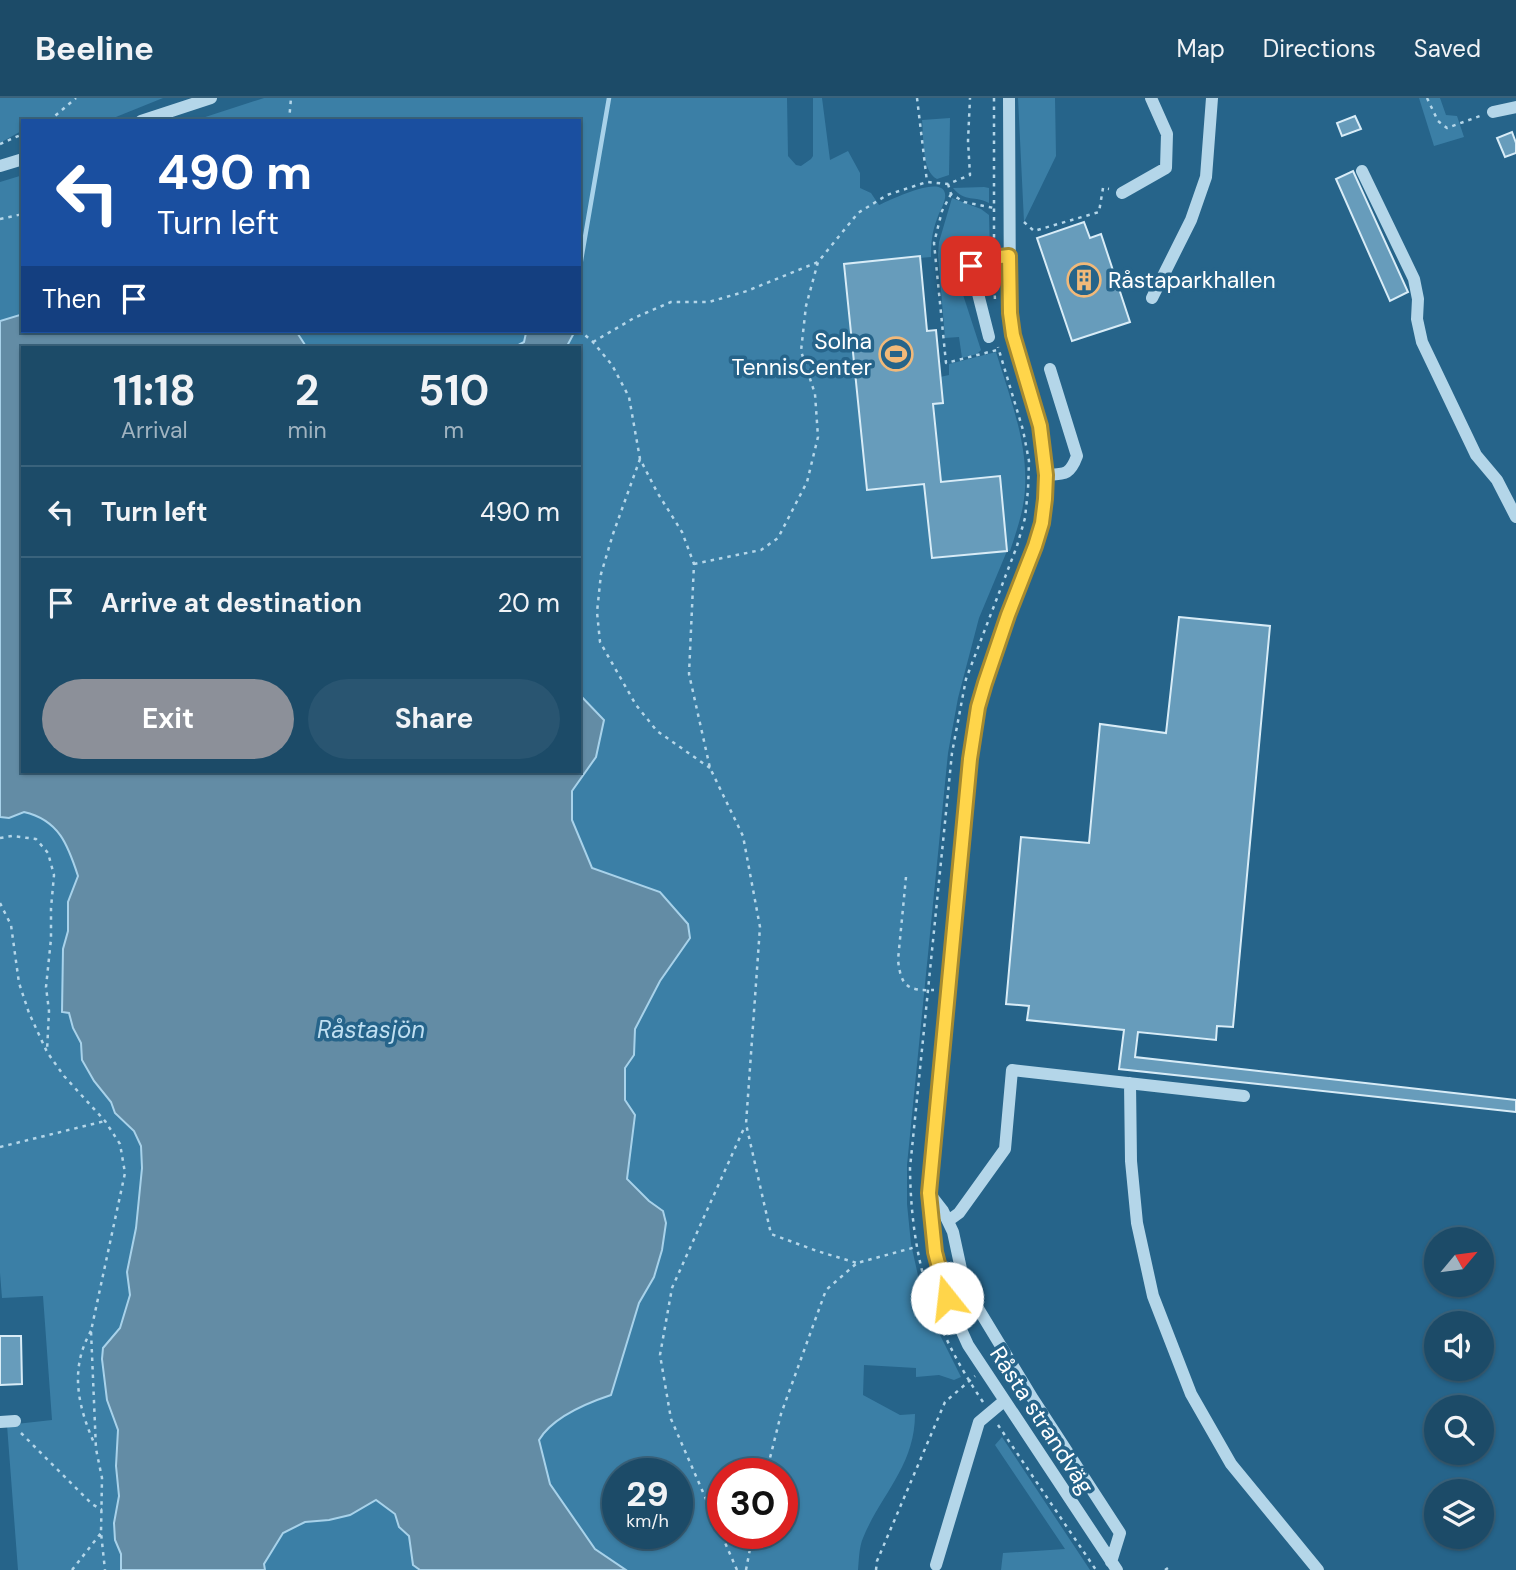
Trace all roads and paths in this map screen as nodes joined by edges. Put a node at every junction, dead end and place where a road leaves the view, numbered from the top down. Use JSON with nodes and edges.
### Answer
{"nodes":[{"id":1,"x":76,"y":98,"type":"edge"},
{"id":2,"x":211,"y":98,"type":"edge"},
{"id":3,"x":292,"y":98,"type":"edge"},
{"id":4,"x":917,"y":98,"type":"edge"},
{"id":5,"x":970,"y":98,"type":"edge"},
{"id":6,"x":994,"y":98,"type":"edge"},
{"id":7,"x":1009,"y":98,"type":"edge"},
{"id":8,"x":1151,"y":98,"type":"edge"},
{"id":9,"x":1212,"y":98,"type":"edge"},
{"id":10,"x":1427,"y":98,"type":"edge"},
{"id":11,"x":1516,"y":107,"type":"edge"},
{"id":12,"x":1493,"y":112,"type":"joint"},
{"id":13,"x":50,"y":119,"type":"edge"},
{"id":14,"x":147,"y":119,"type":"edge"},
{"id":15,"x":289,"y":119,"type":"edge"},
{"id":16,"x":21,"y":135,"type":"edge"},
{"id":17,"x":0,"y":144,"type":"edge"},
{"id":18,"x":21,"y":160,"type":"edge"},
{"id":19,"x":0,"y":166,"type":"edge"},
{"id":20,"x":1362,"y":172,"type":"dead end"},
{"id":21,"x":928,"y":182,"type":"junction"},
{"id":22,"x":948,"y":184,"type":"junction"},
{"id":23,"x":1103,"y":188,"type":"dead end"},
{"id":24,"x":1122,"y":193,"type":"dead end"},
{"id":25,"x":951,"y":194,"type":"junction"},
{"id":26,"x":994,"y":208,"type":"junction"},
{"id":27,"x":21,"y":214,"type":"edge"},
{"id":28,"x":0,"y":219,"type":"edge"},
{"id":29,"x":1021,"y":219,"type":"dead end"},
{"id":30,"x":1009,"y":256,"type":"junction"},
{"id":31,"x":994,"y":258,"type":"junction"},
{"id":32,"x":818,"y":262,"type":"junction"},
{"id":33,"x":1152,"y":298,"type":"dead end"},
{"id":34,"x":995,"y":303,"type":"dead end"},
{"id":35,"x":581,"y":332,"type":"edge"},
{"id":36,"x":993,"y":337,"type":"joint"},
{"id":37,"x":593,"y":342,"type":"junction"},
{"id":38,"x":998,"y":350,"type":"junction"},
{"id":39,"x":1050,"y":369,"type":"dead end"},
{"id":40,"x":640,"y":459,"type":"junction"},
{"id":41,"x":1046,"y":475,"type":"junction"},
{"id":42,"x":1516,"y":517,"type":"edge"},
{"id":43,"x":694,"y":564,"type":"junction"},
{"id":44,"x":710,"y":768,"type":"junction"},
{"id":45,"x":0,"y":838,"type":"edge"},
{"id":46,"x":906,"y":877,"type":"dead end"},
{"id":47,"x":0,"y":903,"type":"edge"},
{"id":48,"x":927,"y":990,"type":"junction"},
{"id":49,"x":947,"y":990,"type":"junction"},
{"id":50,"x":47,"y":1052,"type":"junction"},
{"id":51,"x":1130,"y":1083,"type":"junction"},
{"id":52,"x":1244,"y":1096,"type":"dead end"},
{"id":53,"x":106,"y":1121,"type":"junction"},
{"id":54,"x":746,"y":1124,"type":"junction"},
{"id":55,"x":0,"y":1147,"type":"edge"},
{"id":56,"x":929,"y":1193,"type":"junction"},
{"id":57,"x":948,"y":1221,"type":"junction"},
{"id":58,"x":916,"y":1247,"type":"junction"},
{"id":59,"x":857,"y":1262,"type":"junction"},
{"id":60,"x":91,"y":1331,"type":"junction"},
{"id":61,"x":983,"y":1369,"type":"junction"},
{"id":62,"x":969,"y":1381,"type":"junction"},
{"id":63,"x":1004,"y":1401,"type":"junction"},
{"id":64,"x":990,"y":1413,"type":"junction"},
{"id":65,"x":15,"y":1421,"type":"joint"},
{"id":66,"x":0,"y":1422,"type":"edge"},
{"id":67,"x":96,"y":1449,"type":"junction"},
{"id":68,"x":770,"y":1458,"type":"edge"},
{"id":69,"x":102,"y":1510,"type":"junction"},
{"id":70,"x":101,"y":1533,"type":"junction"},
{"id":71,"x":750,"y":1549,"type":"edge"},
{"id":72,"x":936,"y":1565,"type":"dead end"},
{"id":73,"x":1114,"y":1567,"type":"edge"},
{"id":74,"x":72,"y":1570,"type":"edge"},
{"id":75,"x":106,"y":1570,"type":"edge"},
{"id":76,"x":737,"y":1570,"type":"edge"},
{"id":77,"x":746,"y":1570,"type":"edge"},
{"id":78,"x":876,"y":1570,"type":"edge"},
{"id":79,"x":1096,"y":1570,"type":"edge"},
{"id":80,"x":1165,"y":1570,"type":"edge"},
{"id":81,"x":1170,"y":1570,"type":"edge"},
{"id":82,"x":1318,"y":1570,"type":"edge"}],
"edges":[{"from":1,"to":13,"type":"path"},
{"from":2,"to":14,"type":"street"},
{"from":3,"to":15,"type":"path"},
{"from":4,"to":21,"type":"path"},
{"from":5,"to":22,"type":"path"},
{"from":6,"to":26,"type":"path"},
{"from":7,"to":30,"type":"street","name":"Råsta strandväg"},
{"from":8,"to":24,"type":"street"},
{"from":9,"to":33,"type":"street"},
{"from":10,"to":12,"type":"path"},
{"from":11,"to":12,"type":"street"},
{"from":16,"to":17,"type":"path"},
{"from":18,"to":19,"type":"street"},
{"from":20,"to":42,"type":"street"},
{"from":21,"to":22,"type":"path"},
{"from":21,"to":32,"type":"path"},
{"from":22,"to":25,"type":"path"},
{"from":23,"to":29,"type":"path"},
{"from":25,"to":26,"type":"path"},
{"from":25,"to":38,"type":"path"},
{"from":26,"to":31,"type":"path"},
{"from":27,"to":28,"type":"path"},
{"from":30,"to":31,"type":"street"},
{"from":30,"to":41,"type":"street","name":"Råsta strandväg"},
{"from":31,"to":34,"type":"path"},
{"from":31,"to":36,"type":"street"},
{"from":32,"to":37,"type":"path"},
{"from":32,"to":43,"type":"path"},
{"from":35,"to":37,"type":"path"},
{"from":36,"to":38,"type":"path"},
{"from":37,"to":40,"type":"path"},
{"from":38,"to":48,"type":"path"},
{"from":39,"to":41,"type":"street"},
{"from":40,"to":43,"type":"path"},
{"from":40,"to":44,"type":"path"},
{"from":41,"to":49,"type":"street","name":"Råsta strandväg"},
{"from":43,"to":44,"type":"path"},
{"from":44,"to":54,"type":"path"},
{"from":45,"to":50,"type":"path"},
{"from":46,"to":48,"type":"path"},
{"from":47,"to":50,"type":"path"},
{"from":48,"to":49,"type":"path"},
{"from":48,"to":58,"type":"path"},
{"from":49,"to":56,"type":"street","name":"Råsta strandväg"},
{"from":50,"to":53,"type":"path"},
{"from":51,"to":52,"type":"street"},
{"from":51,"to":57,"type":"street"},
{"from":51,"to":82,"type":"street"},
{"from":53,"to":55,"type":"path"},
{"from":53,"to":60,"type":"path"},
{"from":54,"to":59,"type":"path"},
{"from":54,"to":76,"type":"path"},
{"from":56,"to":57,"type":"street"},
{"from":56,"to":61,"type":"street","name":"Råsta strandväg"},
{"from":57,"to":73,"type":"street"},
{"from":58,"to":59,"type":"path"},
{"from":58,"to":62,"type":"path"},
{"from":59,"to":68,"type":"path"},
{"from":60,"to":67,"type":"path"},
{"from":60,"to":67,"type":"path"},
{"from":61,"to":62,"type":"path"},
{"from":61,"to":63,"type":"street","name":"Råsta strandväg"},
{"from":62,"to":64,"type":"path"},
{"from":62,"to":78,"type":"path"},
{"from":63,"to":64,"type":"street"},
{"from":63,"to":73,"type":"street","name":"Råsta strandväg"},
{"from":64,"to":72,"type":"street"},
{"from":64,"to":79,"type":"path"},
{"from":65,"to":66,"type":"street"},
{"from":65,"to":69,"type":"path"},
{"from":67,"to":69,"type":"path"},
{"from":69,"to":70,"type":"path"},
{"from":70,"to":74,"type":"path"},
{"from":70,"to":75,"type":"path"},
{"from":71,"to":77,"type":"path"},
{"from":80,"to":81,"type":"path"}]}
